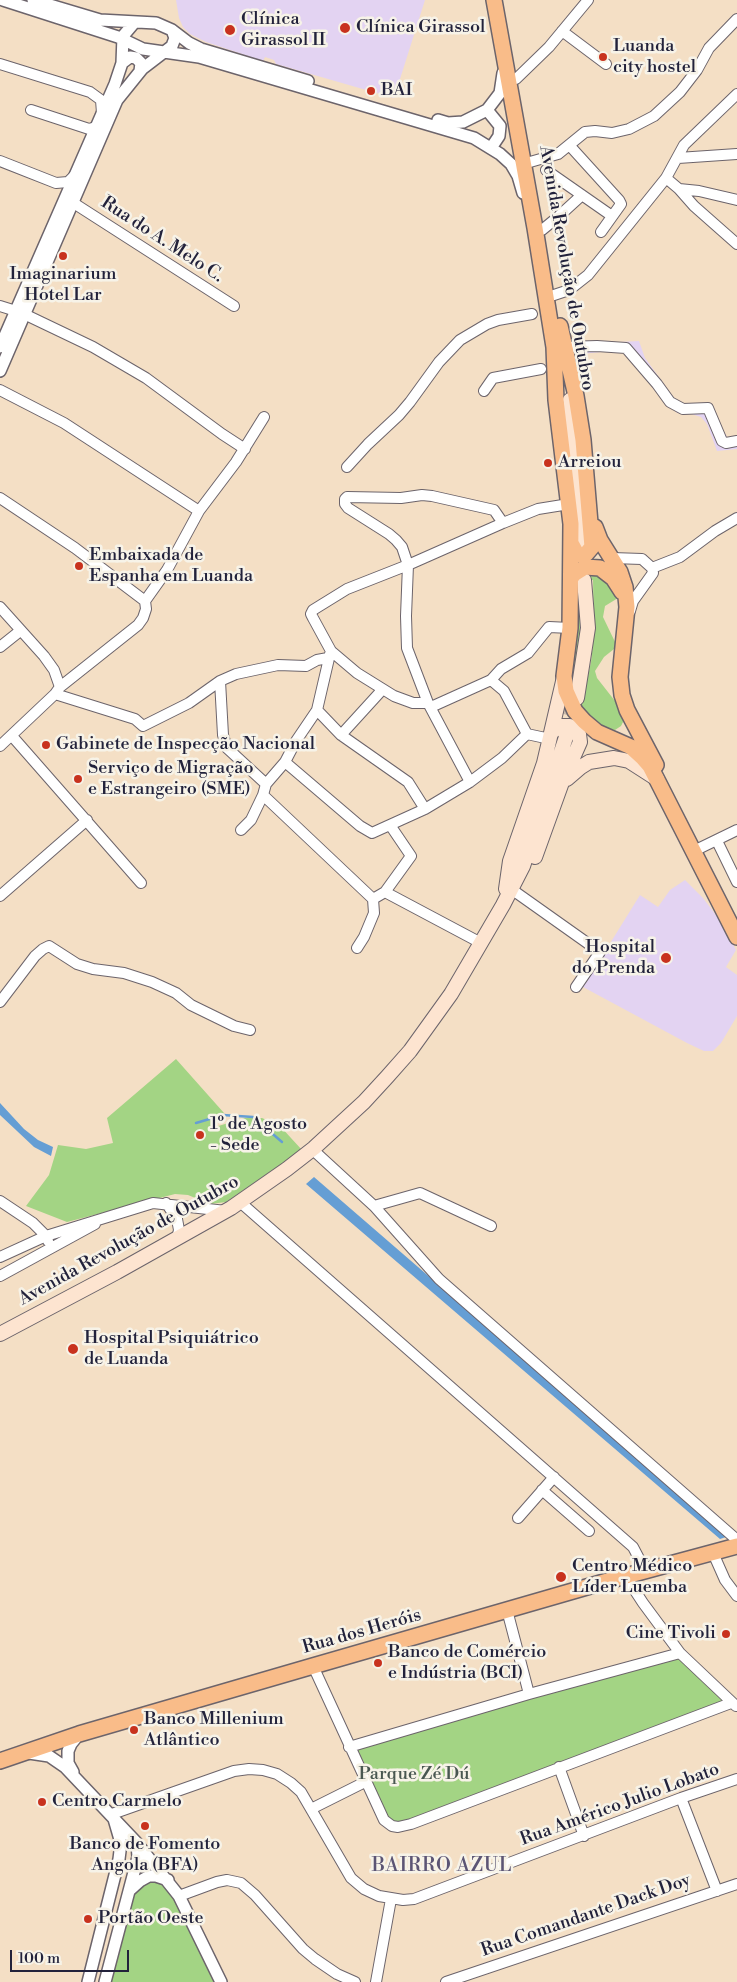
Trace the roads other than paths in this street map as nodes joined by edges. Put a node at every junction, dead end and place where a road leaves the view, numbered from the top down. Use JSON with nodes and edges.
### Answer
{"nodes":[{"id":1,"x":3,"y":0,"type":"edge"},
{"id":2,"x":32,"y":0,"type":"edge"},
{"id":3,"x":494,"y":0,"type":"edge"},
{"id":4,"x":501,"y":0,"type":"edge"},
{"id":5,"x":588,"y":0,"type":"edge"},
{"id":6,"x":737,"y":19,"type":"edge"},
{"id":7,"x":134,"y":23,"type":"junction"},
{"id":8,"x":172,"y":30,"type":"junction"},
{"id":9,"x":562,"y":31,"type":"junction"},
{"id":10,"x":123,"y":40,"type":"junction"},
{"id":11,"x":166,"y":52,"type":"junction"},
{"id":12,"x":502,"y":54,"type":"junction"},
{"id":13,"x":122,"y":63,"type":"junction"},
{"id":14,"x":0,"y":64,"type":"edge"},
{"id":15,"x":606,"y":64,"type":"dead end"},
{"id":16,"x":140,"y":71,"type":"junction"},
{"id":17,"x":516,"y":79,"type":"junction"},
{"id":18,"x":115,"y":84,"type":"junction"},
{"id":19,"x":90,"y":92,"type":"junction"},
{"id":20,"x":737,"y":94,"type":"edge"},
{"id":21,"x":31,"y":110,"type":"dead end"},
{"id":22,"x":487,"y":110,"type":"junction"},
{"id":23,"x":102,"y":115,"type":"junction"},
{"id":24,"x":92,"y":131,"type":"junction"},
{"id":25,"x":570,"y":146,"type":"junction"},
{"id":26,"x":491,"y":148,"type":"junction"},
{"id":27,"x":737,"y":154,"type":"edge"},
{"id":28,"x":678,"y":158,"type":"junction"},
{"id":29,"x":0,"y":161,"type":"edge"},
{"id":30,"x":530,"y":162,"type":"junction"},
{"id":31,"x":546,"y":170,"type":"dead end"},
{"id":32,"x":75,"y":175,"type":"junction"},
{"id":33,"x":666,"y":178,"type":"junction"},
{"id":34,"x":51,"y":182,"type":"junction"},
{"id":35,"x":679,"y":189,"type":"junction"},
{"id":36,"x":582,"y":195,"type":"junction"},
{"id":37,"x":737,"y":200,"type":"edge"},
{"id":38,"x":67,"y":204,"type":"junction"},
{"id":39,"x":612,"y":216,"type":"junction"},
{"id":40,"x":539,"y":229,"type":"junction"},
{"id":41,"x":600,"y":232,"type":"dead end"},
{"id":42,"x":737,"y":244,"type":"edge"},
{"id":43,"x":554,"y":295,"type":"junction"},
{"id":44,"x":0,"y":306,"type":"edge"},
{"id":45,"x":234,"y":306,"type":"dead end"},
{"id":46,"x":20,"y":313,"type":"junction"},
{"id":47,"x":532,"y":314,"type":"dead end"},
{"id":48,"x":559,"y":347,"type":"junction"},
{"id":49,"x":0,"y":348,"type":"edge"},
{"id":50,"x":541,"y":369,"type":"dead end"},
{"id":51,"x":0,"y":371,"type":"edge"},
{"id":52,"x":0,"y":390,"type":"edge"},
{"id":53,"x":484,"y":392,"type":"dead end"},
{"id":54,"x":264,"y":417,"type":"dead end"},
{"id":55,"x":737,"y":441,"type":"edge"},
{"id":56,"x":245,"y":448,"type":"junction"},
{"id":57,"x":347,"y":467,"type":"dead end"},
{"id":58,"x":0,"y":498,"type":"edge"},
{"id":59,"x":569,"y":504,"type":"junction"},
{"id":60,"x":199,"y":511,"type":"junction"},
{"id":61,"x":589,"y":511,"type":"junction"},
{"id":62,"x":737,"y":518,"type":"edge"},
{"id":63,"x":503,"y":523,"type":"junction"},
{"id":64,"x":577,"y":543,"type":"junction"},
{"id":65,"x":612,"y":558,"type":"junction"},
{"id":66,"x":408,"y":565,"type":"junction"},
{"id":67,"x":652,"y":568,"type":"junction"},
{"id":68,"x":578,"y":580,"type":"junction"},
{"id":69,"x":145,"y":601,"type":"junction"},
{"id":70,"x":0,"y":607,"type":"edge"},
{"id":71,"x":627,"y":607,"type":"junction"},
{"id":72,"x":570,"y":628,"type":"junction"},
{"id":73,"x":20,"y":631,"type":"junction"},
{"id":74,"x":0,"y":647,"type":"edge"},
{"id":75,"x":330,"y":655,"type":"junction"},
{"id":76,"x":564,"y":676,"type":"junction"},
{"id":77,"x":491,"y":680,"type":"junction"},
{"id":78,"x":220,"y":681,"type":"junction"},
{"id":79,"x":58,"y":690,"type":"junction"},
{"id":80,"x":382,"y":690,"type":"junction"},
{"id":81,"x":575,"y":698,"type":"tunnel mouth"},
{"id":82,"x":430,"y":705,"type":"junction"},
{"id":83,"x":318,"y":710,"type":"junction"},
{"id":84,"x":635,"y":726,"type":"junction"},
{"id":85,"x":527,"y":734,"type":"junction"},
{"id":86,"x":341,"y":735,"type":"junction"},
{"id":87,"x":12,"y":736,"type":"junction"},
{"id":88,"x":557,"y":736,"type":"junction"},
{"id":89,"x":0,"y":746,"type":"edge"},
{"id":90,"x":285,"y":762,"type":"junction"},
{"id":91,"x":657,"y":779,"type":"junction"},
{"id":92,"x":470,"y":782,"type":"junction"},
{"id":93,"x":561,"y":785,"type":"junction"},
{"id":94,"x":264,"y":790,"type":"junction"},
{"id":95,"x":426,"y":809,"type":"junction"},
{"id":96,"x":87,"y":820,"type":"junction"},
{"id":97,"x":390,"y":825,"type":"junction"},
{"id":98,"x":240,"y":830,"type":"dead end"},
{"id":99,"x":737,"y":830,"type":"edge"},
{"id":100,"x":717,"y":841,"type":"junction"},
{"id":101,"x":700,"y":848,"type":"junction"},
{"id":102,"x":737,"y":882,"type":"edge"},
{"id":103,"x":141,"y":883,"type":"dead end"},
{"id":104,"x":514,"y":891,"type":"junction"},
{"id":105,"x":385,"y":892,"type":"junction"},
{"id":106,"x":0,"y":896,"type":"edge"},
{"id":107,"x":373,"y":900,"type":"junction"},
{"id":108,"x":503,"y":905,"type":"junction"},
{"id":109,"x":737,"y":920,"type":"edge"},
{"id":110,"x":737,"y":937,"type":"edge"},
{"id":111,"x":481,"y":943,"type":"junction"},
{"id":112,"x":357,"y":948,"type":"dead end"},
{"id":113,"x":576,"y":987,"type":"dead end"},
{"id":114,"x":0,"y":1002,"type":"edge"},
{"id":115,"x":250,"y":1030,"type":"dead end"},
{"id":116,"x":312,"y":1149,"type":"junction"},
{"id":117,"x":0,"y":1201,"type":"edge"},
{"id":118,"x":240,"y":1202,"type":"junction"},
{"id":119,"x":166,"y":1203,"type":"junction"},
{"id":120,"x":374,"y":1206,"type":"junction"},
{"id":121,"x":227,"y":1210,"type":"junction"},
{"id":122,"x":113,"y":1214,"type":"junction"},
{"id":123,"x":491,"y":1226,"type":"dead end"},
{"id":124,"x":46,"y":1236,"type":"junction"},
{"id":125,"x":177,"y":1238,"type":"junction"},
{"id":126,"x":51,"y":1249,"type":"junction"},
{"id":127,"x":0,"y":1257,"type":"edge"},
{"id":128,"x":0,"y":1276,"type":"edge"},
{"id":129,"x":0,"y":1334,"type":"edge"},
{"id":130,"x":554,"y":1477,"type":"junction"},
{"id":131,"x":542,"y":1490,"type":"junction"},
{"id":132,"x":518,"y":1518,"type":"dead end"},
{"id":133,"x":589,"y":1531,"type":"dead end"},
{"id":134,"x":737,"y":1540,"type":"edge"},
{"id":135,"x":737,"y":1546,"type":"edge"},
{"id":136,"x":713,"y":1553,"type":"junction"},
{"id":137,"x":643,"y":1566,"type":"junction"},
{"id":138,"x":626,"y":1577,"type":"junction"},
{"id":139,"x":737,"y":1596,"type":"edge"},
{"id":140,"x":507,"y":1610,"type":"junction"},
{"id":141,"x":680,"y":1652,"type":"junction"},
{"id":142,"x":312,"y":1666,"type":"junction"},
{"id":143,"x":529,"y":1694,"type":"junction"},
{"id":144,"x":734,"y":1705,"type":"edge"},
{"id":145,"x":79,"y":1734,"type":"junction"},
{"id":146,"x":349,"y":1747,"type":"junction"},
{"id":147,"x":0,"y":1750,"type":"edge"},
{"id":148,"x":17,"y":1754,"type":"junction"},
{"id":149,"x":0,"y":1761,"type":"edge"},
{"id":150,"x":559,"y":1767,"type":"junction"},
{"id":151,"x":75,"y":1776,"type":"junction"},
{"id":152,"x":737,"y":1779,"type":"edge"},
{"id":153,"x":365,"y":1782,"type":"junction"},
{"id":154,"x":681,"y":1798,"type":"junction"},
{"id":155,"x":311,"y":1809,"type":"junction"},
{"id":156,"x":112,"y":1814,"type":"junction"},
{"id":157,"x":584,"y":1836,"type":"junction"},
{"id":158,"x":136,"y":1842,"type":"junction"},
{"id":159,"x":116,"y":1874,"type":"junction"},
{"id":160,"x":132,"y":1878,"type":"junction"},
{"id":161,"x":168,"y":1880,"type":"junction"},
{"id":162,"x":737,"y":1884,"type":"edge"},
{"id":163,"x":128,"y":1891,"type":"junction"},
{"id":164,"x":717,"y":1891,"type":"junction"},
{"id":165,"x":179,"y":1896,"type":"junction"},
{"id":166,"x":391,"y":1899,"type":"junction"},
{"id":167,"x":88,"y":1982,"type":"edge"},
{"id":168,"x":105,"y":1982,"type":"edge"},
{"id":169,"x":221,"y":1982,"type":"edge"},
{"id":170,"x":355,"y":1982,"type":"edge"},
{"id":171,"x":376,"y":1982,"type":"edge"},
{"id":172,"x":446,"y":1982,"type":"edge"}],
"edges":[{"from":1,"to":10,"type":"street"},
{"from":2,"to":7,"type":"street"},
{"from":3,"to":12,"type":"main road","name":"Avenida Revolução de Outubro"},
{"from":4,"to":17,"type":"main road","name":"Avenida Revolução de Outubro"},
{"from":5,"to":9,"type":"street"},
{"from":6,"to":25,"type":"street"},
{"from":7,"to":8,"type":"street"},
{"from":7,"to":10,"type":"street"},
{"from":8,"to":11,"type":"street"},
{"from":8,"to":22,"type":"street"},
{"from":9,"to":15,"type":"street"},
{"from":9,"to":17,"type":"street"},
{"from":10,"to":11,"type":"street"},
{"from":10,"to":13,"type":"street"},
{"from":11,"to":16,"type":"street"},
{"from":11,"to":26,"type":"street"},
{"from":12,"to":22,"type":"street"},
{"from":12,"to":40,"type":"main road","name":"Avenida Revolução de Outubro"},
{"from":13,"to":16,"type":"street"},
{"from":13,"to":18,"type":"street"},
{"from":14,"to":19,"type":"street"},
{"from":16,"to":38,"type":"street"},
{"from":17,"to":30,"type":"main road","name":"Avenida Revolução de Outubro"},
{"from":18,"to":19,"type":"street"},
{"from":18,"to":23,"type":"street"},
{"from":19,"to":23,"type":"street"},
{"from":20,"to":28,"type":"street"},
{"from":21,"to":24,"type":"street"},
{"from":22,"to":26,"type":"street"},
{"from":23,"to":24,"type":"street"},
{"from":24,"to":32,"type":"street"},
{"from":25,"to":30,"type":"street"},
{"from":25,"to":39,"type":"street"},
{"from":26,"to":40,"type":"street"},
{"from":27,"to":28,"type":"street"},
{"from":28,"to":33,"type":"street"},
{"from":29,"to":34,"type":"street"},
{"from":30,"to":40,"type":"main road","name":"Avenida Revolução de Outubro"},
{"from":31,"to":36,"type":"street"},
{"from":32,"to":34,"type":"street"},
{"from":32,"to":38,"type":"street"},
{"from":33,"to":35,"type":"street"},
{"from":33,"to":43,"type":"street"},
{"from":34,"to":38,"type":"street"},
{"from":35,"to":37,"type":"street"},
{"from":35,"to":42,"type":"street"},
{"from":36,"to":39,"type":"street"},
{"from":36,"to":40,"type":"street"},
{"from":38,"to":45,"type":"street","name":"Rua do A. Melo C."},
{"from":38,"to":46,"type":"street"},
{"from":39,"to":41,"type":"street"},
{"from":40,"to":43,"type":"main road","name":"Avenida Revolução de Outubro"},
{"from":40,"to":48,"type":"main road","name":"Avenida Revolução de Outubro"},
{"from":43,"to":48,"type":"main road","name":"Avenida Revolução de Outubro"},
{"from":44,"to":46,"type":"street"},
{"from":46,"to":49,"type":"street"},
{"from":46,"to":51,"type":"street"},
{"from":46,"to":56,"type":"street"},
{"from":47,"to":57,"type":"street"},
{"from":48,"to":55,"type":"street"},
{"from":48,"to":59,"type":"main road","name":"Avenida Revolução de Outubro"},
{"from":48,"to":61,"type":"main road"},
{"from":48,"to":64,"type":"main road","name":"Avenida Revolução de Outubro"},
{"from":50,"to":53,"type":"street"},
{"from":52,"to":60,"type":"street"},
{"from":54,"to":56,"type":"street"},
{"from":56,"to":60,"type":"street"},
{"from":58,"to":69,"type":"street"},
{"from":59,"to":63,"type":"street"},
{"from":59,"to":64,"type":"main road","name":"Avenida Revolução de Outubro"},
{"from":60,"to":69,"type":"street"},
{"from":61,"to":64,"type":"main road"},
{"from":61,"to":65,"type":"main road"},
{"from":62,"to":67,"type":"street"},
{"from":63,"to":66,"type":"street"},
{"from":63,"to":66,"type":"street"},
{"from":64,"to":68,"type":"main road","name":"Avenida Revolução de Outubro"},
{"from":65,"to":67,"type":"street"},
{"from":65,"to":71,"type":"main road"},
{"from":66,"to":75,"type":"street"},
{"from":66,"to":82,"type":"street"},
{"from":67,"to":84,"type":"street"},
{"from":68,"to":71,"type":"main road"},
{"from":68,"to":72,"type":"main road","name":"Avenida Revolução de Outubro"},
{"from":68,"to":81,"type":"main road","name":"Avenida Revolução de Outubro"},
{"from":69,"to":79,"type":"street"},
{"from":70,"to":73,"type":"street"},
{"from":71,"to":84,"type":"main road"},
{"from":72,"to":76,"type":"main road","name":"Avenida Revolução de Outubro"},
{"from":72,"to":77,"type":"street"},
{"from":73,"to":74,"type":"street"},
{"from":73,"to":79,"type":"street"},
{"from":75,"to":78,"type":"street"},
{"from":75,"to":80,"type":"street"},
{"from":75,"to":83,"type":"street"},
{"from":76,"to":88,"type":"main road","name":"Avenida Revolução de Outubro"},
{"from":76,"to":91,"type":"main road"},
{"from":77,"to":82,"type":"street"},
{"from":77,"to":85,"type":"street"},
{"from":78,"to":79,"type":"street"},
{"from":78,"to":94,"type":"street"},
{"from":79,"to":87,"type":"street"},
{"from":80,"to":82,"type":"street"},
{"from":80,"to":86,"type":"street"},
{"from":82,"to":92,"type":"street"},
{"from":83,"to":86,"type":"street"},
{"from":83,"to":90,"type":"street"},
{"from":84,"to":101,"type":"main road"},
{"from":85,"to":88,"type":"street"},
{"from":85,"to":92,"type":"street"},
{"from":86,"to":95,"type":"street"},
{"from":87,"to":89,"type":"street"},
{"from":87,"to":96,"type":"street"},
{"from":88,"to":93,"type":"main road","name":"Avenida Revolução de Outubro"},
{"from":88,"to":108,"type":"main road","name":"Avenida Revolução de Outubro"},
{"from":90,"to":94,"type":"street"},
{"from":90,"to":97,"type":"street"},
{"from":91,"to":93,"type":"main road"},
{"from":91,"to":110,"type":"main road"},
{"from":92,"to":95,"type":"street"},
{"from":93,"to":104,"type":"main road","name":"Avenida Revolução de Outubro"},
{"from":94,"to":98,"type":"street"},
{"from":94,"to":107,"type":"street"},
{"from":95,"to":97,"type":"street"},
{"from":96,"to":103,"type":"street"},
{"from":96,"to":106,"type":"street"},
{"from":97,"to":105,"type":"street"},
{"from":99,"to":100,"type":"street"},
{"from":100,"to":101,"type":"street"},
{"from":100,"to":102,"type":"street"},
{"from":101,"to":109,"type":"main road"},
{"from":104,"to":108,"type":"main road","name":"Avenida Revolução de Outubro"},
{"from":104,"to":113,"type":"street"},
{"from":105,"to":107,"type":"street"},
{"from":105,"to":111,"type":"street"},
{"from":107,"to":112,"type":"street"},
{"from":108,"to":111,"type":"main road","name":"Avenida Revolução de Outubro"},
{"from":111,"to":116,"type":"main road","name":"Avenida Revolução de Outubro"},
{"from":114,"to":115,"type":"street"},
{"from":116,"to":118,"type":"main road","name":"Avenida Revolução de Outubro"},
{"from":116,"to":120,"type":"street"},
{"from":117,"to":124,"type":"street"},
{"from":118,"to":121,"type":"main road","name":"Avenida Revolução de Outubro"},
{"from":118,"to":130,"type":"street"},
{"from":119,"to":121,"type":"street"},
{"from":119,"to":122,"type":"street"},
{"from":119,"to":125,"type":"street"},
{"from":120,"to":123,"type":"street"},
{"from":120,"to":134,"type":"street"},
{"from":121,"to":125,"type":"main road","name":"Avenida Revolução de Outubro"},
{"from":122,"to":124,"type":"street"},
{"from":122,"to":126,"type":"street"},
{"from":124,"to":126,"type":"street"},
{"from":124,"to":127,"type":"street"},
{"from":125,"to":129,"type":"main road","name":"Avenida Revolução de Outubro"},
{"from":126,"to":128,"type":"street"},
{"from":130,"to":131,"type":"street"},
{"from":130,"to":137,"type":"street"},
{"from":131,"to":132,"type":"street"},
{"from":131,"to":133,"type":"street"},
{"from":134,"to":137,"type":"main road","name":"Rua dos Heróis"},
{"from":135,"to":136,"type":"main road","name":"Rua dos Heróis"},
{"from":136,"to":138,"type":"main road","name":"Rua dos Heróis"},
{"from":136,"to":139,"type":"street"},
{"from":137,"to":147,"type":"main road","name":"Rua dos Heróis"},
{"from":138,"to":140,"type":"main road","name":"Rua dos Heróis"},
{"from":138,"to":141,"type":"street"},
{"from":140,"to":142,"type":"main road","name":"Rua dos Heróis"},
{"from":140,"to":143,"type":"street"},
{"from":141,"to":143,"type":"street"},
{"from":141,"to":144,"type":"street"},
{"from":142,"to":145,"type":"main road","name":"Rua dos Heróis"},
{"from":142,"to":146,"type":"street"},
{"from":143,"to":146,"type":"street"},
{"from":144,"to":150,"type":"street"},
{"from":145,"to":148,"type":"main road","name":"Rua dos Heróis"},
{"from":145,"to":151,"type":"street"},
{"from":146,"to":153,"type":"street"},
{"from":148,"to":149,"type":"main road","name":"Rua dos Heróis"},
{"from":148,"to":151,"type":"street"},
{"from":150,"to":153,"type":"street"},
{"from":150,"to":157,"type":"street"},
{"from":151,"to":156,"type":"street"},
{"from":152,"to":154,"type":"street","name":"Rua Américo Julio Lobato"},
{"from":153,"to":155,"type":"street"},
{"from":154,"to":157,"type":"street","name":"Rua Américo Julio Lobato"},
{"from":154,"to":164,"type":"street"},
{"from":155,"to":156,"type":"street","name":"Rua Américo Julio Lobato"},
{"from":155,"to":166,"type":"street","name":"Rua Américo Julio Lobato"},
{"from":156,"to":158,"type":"street"},
{"from":156,"to":159,"type":"street"},
{"from":157,"to":166,"type":"street","name":"Rua Américo Julio Lobato"},
{"from":158,"to":160,"type":"street"},
{"from":158,"to":161,"type":"street"},
{"from":159,"to":160,"type":"street"},
{"from":159,"to":167,"type":"street"},
{"from":160,"to":163,"type":"street"},
{"from":161,"to":163,"type":"street"},
{"from":161,"to":165,"type":"street"},
{"from":162,"to":164,"type":"street","name":"Rua Comandante Dack Doy"},
{"from":163,"to":168,"type":"street"},
{"from":164,"to":172,"type":"street","name":"Rua Comandante Dack Doy"},
{"from":165,"to":169,"type":"street"},
{"from":165,"to":170,"type":"street"},
{"from":166,"to":171,"type":"street"}]}
